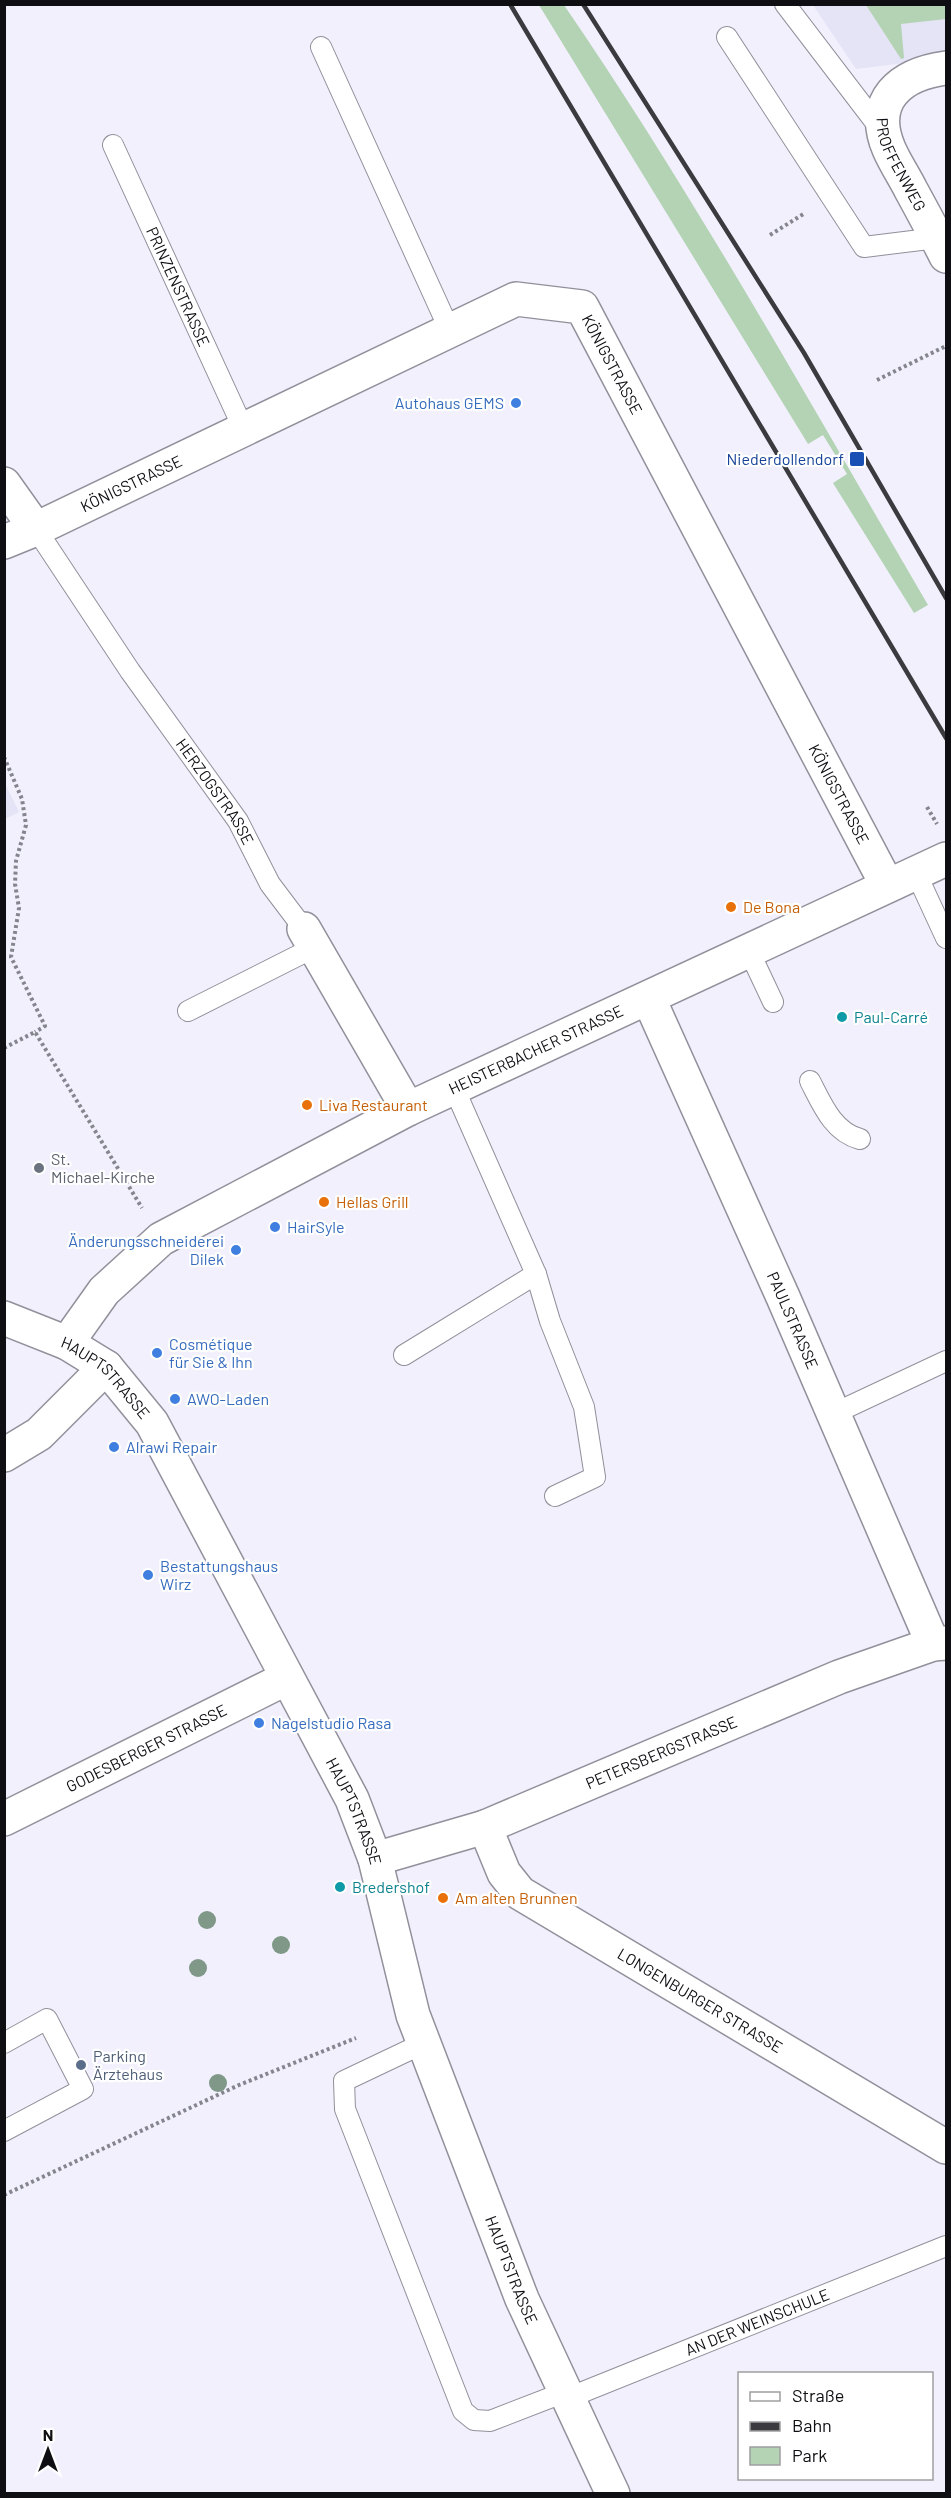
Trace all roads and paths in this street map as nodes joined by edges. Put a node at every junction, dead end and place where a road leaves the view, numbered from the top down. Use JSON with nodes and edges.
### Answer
{"nodes":[{"id":1,"x":785,"y":4,"type":"edge"},
{"id":2,"x":727,"y":37,"type":"dead end"},
{"id":3,"x":321,"y":47,"type":"dead end"},
{"id":4,"x":946,"y":68,"type":"edge"},
{"id":5,"x":884,"y":133,"type":"junction"},
{"id":6,"x":113,"y":145,"type":"dead end"},
{"id":7,"x":831,"y":196,"type":"junction"},
{"id":8,"x":770,"y":235,"type":"dead end"},
{"id":9,"x":942,"y":247,"type":"edge"},
{"id":10,"x":450,"y":331,"type":"junction"},
{"id":11,"x":946,"y":346,"type":"edge"},
{"id":12,"x":877,"y":380,"type":"dead end"},
{"id":13,"x":244,"y":430,"type":"junction"},
{"id":14,"x":4,"y":484,"type":"edge"},
{"id":15,"x":36,"y":529,"type":"junction"},
{"id":16,"x":4,"y":542,"type":"edge"},
{"id":17,"x":4,"y":757,"type":"edge"},
{"id":18,"x":946,"y":859,"type":"edge"},
{"id":19,"x":901,"y":879,"type":"junction"},
{"id":20,"x":309,"y":938,"type":"junction"},
{"id":21,"x":946,"y":938,"type":"edge"},
{"id":22,"x":749,"y":951,"type":"junction"},
{"id":23,"x":649,"y":999,"type":"junction"},
{"id":24,"x":773,"y":1002,"type":"dead end"},
{"id":25,"x":188,"y":1011,"type":"dead end"},
{"id":26,"x":35,"y":1032,"type":"junction"},
{"id":27,"x":4,"y":1048,"type":"edge"},
{"id":28,"x":810,"y":1081,"type":"dead end"},
{"id":29,"x":454,"y":1088,"type":"junction"},
{"id":30,"x":408,"y":1109,"type":"junction"},
{"id":31,"x":860,"y":1139,"type":"dead end"},
{"id":32,"x":161,"y":1239,"type":"junction"},
{"id":33,"x":536,"y":1274,"type":"junction"},
{"id":34,"x":4,"y":1318,"type":"edge"},
{"id":35,"x":67,"y":1343,"type":"junction"},
{"id":36,"x":404,"y":1355,"type":"dead end"},
{"id":37,"x":946,"y":1361,"type":"edge"},
{"id":38,"x":106,"y":1367,"type":"junction"},
{"id":39,"x":834,"y":1414,"type":"junction"},
{"id":40,"x":4,"y":1455,"type":"edge"},
{"id":41,"x":555,"y":1496,"type":"dead end"},
{"id":42,"x":940,"y":1644,"type":"edge"},
{"id":43,"x":287,"y":1678,"type":"junction"},
{"id":44,"x":4,"y":1819,"type":"edge"},
{"id":45,"x":484,"y":1827,"type":"junction"},
{"id":46,"x":375,"y":1859,"type":"junction"},
{"id":47,"x":358,"y":2037,"type":"dead end"},
{"id":48,"x":4,"y":2043,"type":"edge"},
{"id":49,"x":424,"y":2043,"type":"junction"},
{"id":50,"x":4,"y":2131,"type":"edge"},
{"id":51,"x":946,"y":2147,"type":"edge"},
{"id":52,"x":4,"y":2196,"type":"edge"},
{"id":53,"x":946,"y":2246,"type":"edge"},
{"id":54,"x":566,"y":2395,"type":"junction"},
{"id":55,"x":613,"y":2493,"type":"edge"}],
"edges":[{"from":1,"to":5,"type":"lane"},
{"from":2,"to":7,"type":"lane"},
{"from":3,"to":10,"type":"lane"},
{"from":4,"to":5,"type":"street","name":"PROFFENWEG"},
{"from":5,"to":9,"type":"street","name":"PROFFENWEG"},
{"from":6,"to":13,"type":"lane","name":"PRINZENSTRASSE"},
{"from":7,"to":8,"type":"path"},
{"from":7,"to":9,"type":"lane"},
{"from":10,"to":13,"type":"street","name":"KÖNIGSTRASSE"},
{"from":10,"to":19,"type":"street","name":"KÖNIGSTRASSE"},
{"from":11,"to":12,"type":"path"},
{"from":13,"to":15,"type":"street","name":"KÖNIGSTRASSE"},
{"from":14,"to":15,"type":"street","name":"HERZOGSTRASSE"},
{"from":15,"to":16,"type":"street","name":"KÖNIGSTRASSE"},
{"from":15,"to":20,"type":"lane","name":"HERZOGSTRASSE"},
{"from":17,"to":26,"type":"path"},
{"from":18,"to":19,"type":"street","name":"HEISTERBACHER STRASSE"},
{"from":19,"to":21,"type":"lane"},
{"from":19,"to":22,"type":"street","name":"HEISTERBACHER STRASSE"},
{"from":20,"to":25,"type":"lane"},
{"from":20,"to":30,"type":"street","name":"HERZOGSTRASSE"},
{"from":22,"to":23,"type":"street","name":"HEISTERBACHER STRASSE"},
{"from":22,"to":24,"type":"lane"},
{"from":23,"to":29,"type":"street","name":"HEISTERBACHER STRASSE"},
{"from":23,"to":39,"type":"street","name":"PAULSTRASSE"},
{"from":26,"to":27,"type":"path"},
{"from":26,"to":32,"type":"path"},
{"from":28,"to":31,"type":"lane"},
{"from":29,"to":30,"type":"street","name":"HEISTERBACHER STRASSE"},
{"from":29,"to":33,"type":"lane"},
{"from":30,"to":32,"type":"street","name":"HEISTERBACHER STRASSE"},
{"from":32,"to":35,"type":"street","name":"HEISTERBACHER STRASSE"},
{"from":33,"to":36,"type":"lane"},
{"from":33,"to":41,"type":"lane"},
{"from":34,"to":35,"type":"street","name":"HAUPTSTRASSE"},
{"from":35,"to":38,"type":"street","name":"HAUPTSTRASSE"},
{"from":37,"to":39,"type":"lane"},
{"from":38,"to":40,"type":"street"},
{"from":38,"to":43,"type":"street","name":"HAUPTSTRASSE"},
{"from":39,"to":42,"type":"street","name":"PAULSTRASSE"},
{"from":42,"to":45,"type":"street","name":"PETERSBERGSTRASSE"},
{"from":43,"to":44,"type":"street","name":"GODESBERGER STRASSE"},
{"from":43,"to":46,"type":"street","name":"HAUPTSTRASSE"},
{"from":45,"to":46,"type":"street","name":"PETERSBERGSTRASSE"},
{"from":45,"to":51,"type":"street","name":"LONGENBURGER STRASSE"},
{"from":46,"to":49,"type":"street","name":"HAUPTSTRASSE"},
{"from":47,"to":52,"type":"path"},
{"from":48,"to":50,"type":"lane"},
{"from":49,"to":54,"type":"street","name":"HAUPTSTRASSE"},
{"from":49,"to":54,"type":"lane","name":"AN DER WEINSCHULE"},
{"from":53,"to":54,"type":"lane","name":"AN DER WEINSCHULE"},
{"from":54,"to":55,"type":"street","name":"HAUPTSTRASSE"}]}
